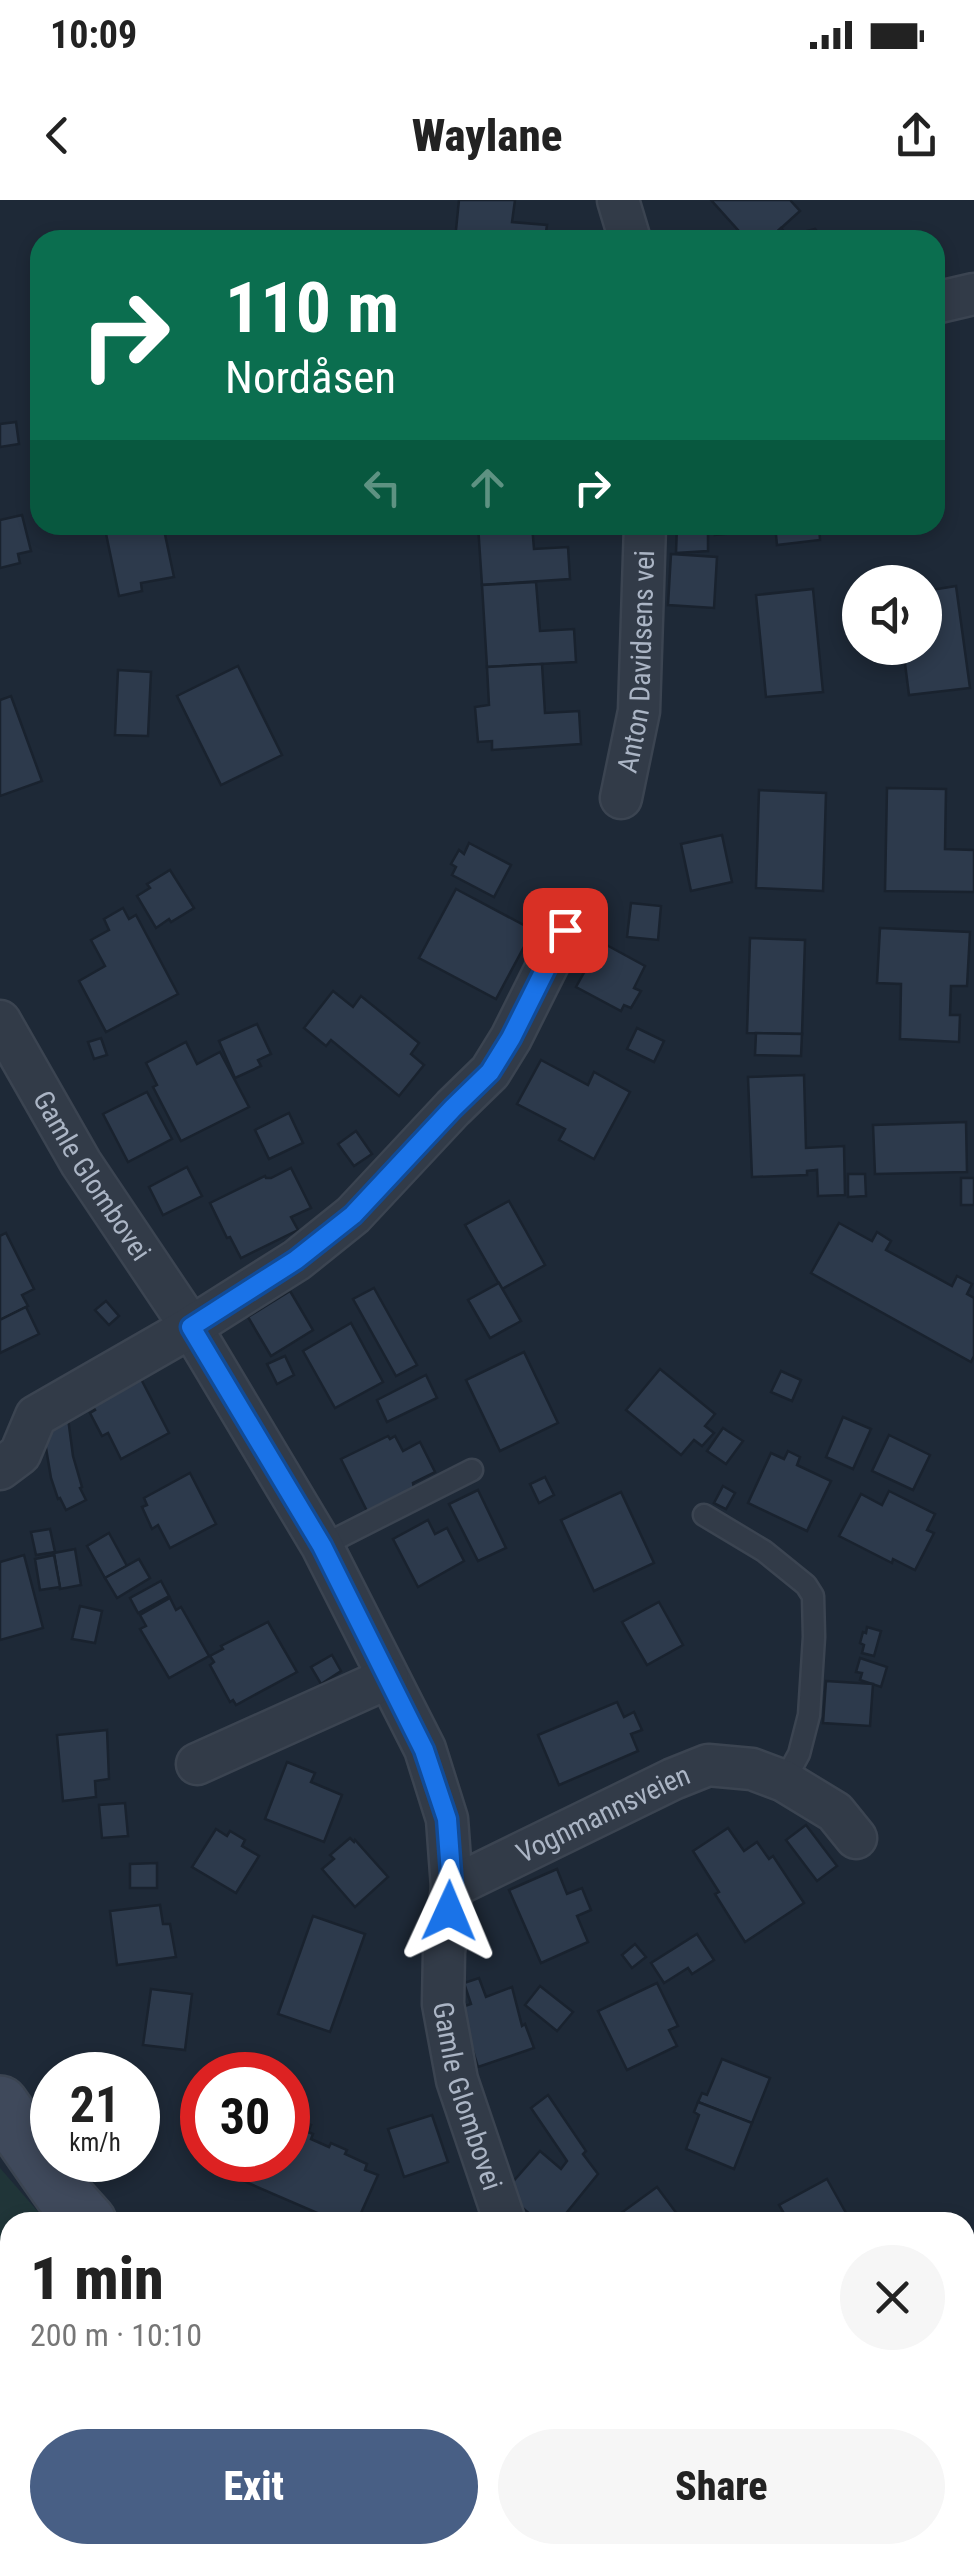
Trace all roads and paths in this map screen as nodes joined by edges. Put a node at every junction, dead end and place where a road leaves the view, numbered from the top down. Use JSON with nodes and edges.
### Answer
{"nodes":[{"id":1,"x":618,"y":200,"type":"edge"},
{"id":2,"x":627,"y":230,"type":"edge"},
{"id":3,"x":974,"y":294,"type":"edge"},
{"id":4,"x":945,"y":301,"type":"edge"},
{"id":5,"x":646,"y":535,"type":"edge"},
{"id":6,"x":621,"y":798,"type":"dead end"},
{"id":7,"x":565,"y":930,"type":"dead end"},
{"id":8,"x":0,"y":1021,"type":"edge"},
{"id":9,"x":191,"y":1327,"type":"junction"},
{"id":10,"x":0,"y":1470,"type":"edge"},
{"id":11,"x":472,"y":1470,"type":"dead end"},
{"id":12,"x":704,"y":1515,"type":"dead end"},
{"id":13,"x":322,"y":1546,"type":"junction"},
{"id":14,"x":388,"y":1678,"type":"junction"},
{"id":15,"x":196,"y":1764,"type":"dead end"},
{"id":16,"x":784,"y":1781,"type":"junction"},
{"id":17,"x":856,"y":1838,"type":"dead end"},
{"id":18,"x":452,"y":1887,"type":"junction"},
{"id":19,"x":0,"y":2104,"type":"edge"},
{"id":20,"x":79,"y":2212,"type":"edge"},
{"id":21,"x":502,"y":2212,"type":"edge"}],
"edges":[{"from":1,"to":2,"type":"street"},
{"from":3,"to":4,"type":"street"},
{"from":5,"to":6,"type":"street","name":"Anton Davidsens vei"},
{"from":7,"to":9,"type":"street"},
{"from":8,"to":9,"type":"street","name":"Gamle Glombovei"},
{"from":9,"to":10,"type":"street"},
{"from":9,"to":13,"type":"street","name":"Gamle Glombovei"},
{"from":11,"to":13,"type":"lane"},
{"from":12,"to":16,"type":"lane"},
{"from":13,"to":14,"type":"street","name":"Gamle Glombovei"},
{"from":14,"to":15,"type":"street"},
{"from":14,"to":18,"type":"street","name":"Gamle Glombovei"},
{"from":16,"to":17,"type":"street","name":"Vognmannsveien"},
{"from":16,"to":18,"type":"street","name":"Vognmannsveien"},
{"from":18,"to":21,"type":"street","name":"Gamle Glombovei"},
{"from":19,"to":20,"type":"street"}]}
